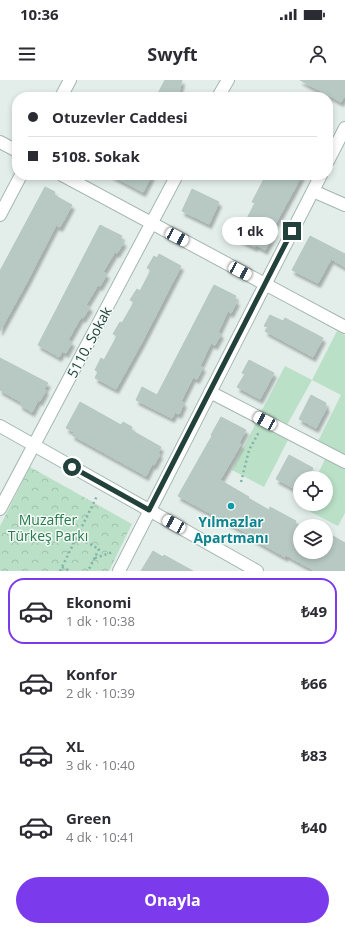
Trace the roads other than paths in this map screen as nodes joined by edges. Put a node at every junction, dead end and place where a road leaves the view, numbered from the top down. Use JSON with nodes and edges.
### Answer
{"nodes":[{"id":1,"x":70,"y":80,"type":"edge"},
{"id":2,"x":228,"y":80,"type":"edge"},
{"id":3,"x":64,"y":92,"type":"edge"},
{"id":4,"x":221,"y":92,"type":"edge"},
{"id":5,"x":345,"y":128,"type":"edge"},
{"id":6,"x":0,"y":142,"type":"edge"},
{"id":7,"x":12,"y":148,"type":"edge"},
{"id":8,"x":333,"y":151,"type":"edge"},
{"id":9,"x":18,"y":180,"type":"edge"},
{"id":10,"x":71,"y":180,"type":"edge"},
{"id":11,"x":174,"y":180,"type":"edge"},
{"id":12,"x":318,"y":180,"type":"edge"},
{"id":13,"x":313,"y":191,"type":"junction"},
{"id":14,"x":345,"y":205,"type":"edge"},
{"id":15,"x":0,"y":215,"type":"edge"},
{"id":16,"x":151,"y":223,"type":"junction"},
{"id":17,"x":265,"y":284,"type":"junction"},
{"id":18,"x":345,"y":327,"type":"edge"},
{"id":19,"x":210,"y":392,"type":"junction"},
{"id":20,"x":0,"y":426,"type":"edge"},
{"id":21,"x":33,"y":445,"type":"junction"},
{"id":22,"x":345,"y":462,"type":"edge"},
{"id":23,"x":0,"y":509,"type":"edge"},
{"id":24,"x":149,"y":510,"type":"junction"},
{"id":25,"x":119,"y":571,"type":"edge"},
{"id":26,"x":257,"y":571,"type":"edge"}],
"edges":[{"from":1,"to":3,"type":"street"},
{"from":2,"to":4,"type":"street"},
{"from":5,"to":8,"type":"street"},
{"from":6,"to":7,"type":"street"},
{"from":9,"to":15,"type":"street"},
{"from":10,"to":16,"type":"street"},
{"from":11,"to":16,"type":"street","name":"5110. Sokak"},
{"from":12,"to":13,"type":"street"},
{"from":13,"to":14,"type":"street"},
{"from":13,"to":17,"type":"street"},
{"from":16,"to":17,"type":"street"},
{"from":16,"to":21,"type":"street","name":"5110. Sokak"},
{"from":17,"to":18,"type":"street"},
{"from":17,"to":19,"type":"street"},
{"from":19,"to":22,"type":"street"},
{"from":19,"to":24,"type":"street"},
{"from":20,"to":21,"type":"street"},
{"from":21,"to":23,"type":"street","name":"5110. Sokak"},
{"from":21,"to":24,"type":"street"},
{"from":24,"to":25,"type":"street"},
{"from":24,"to":26,"type":"street"}]}
